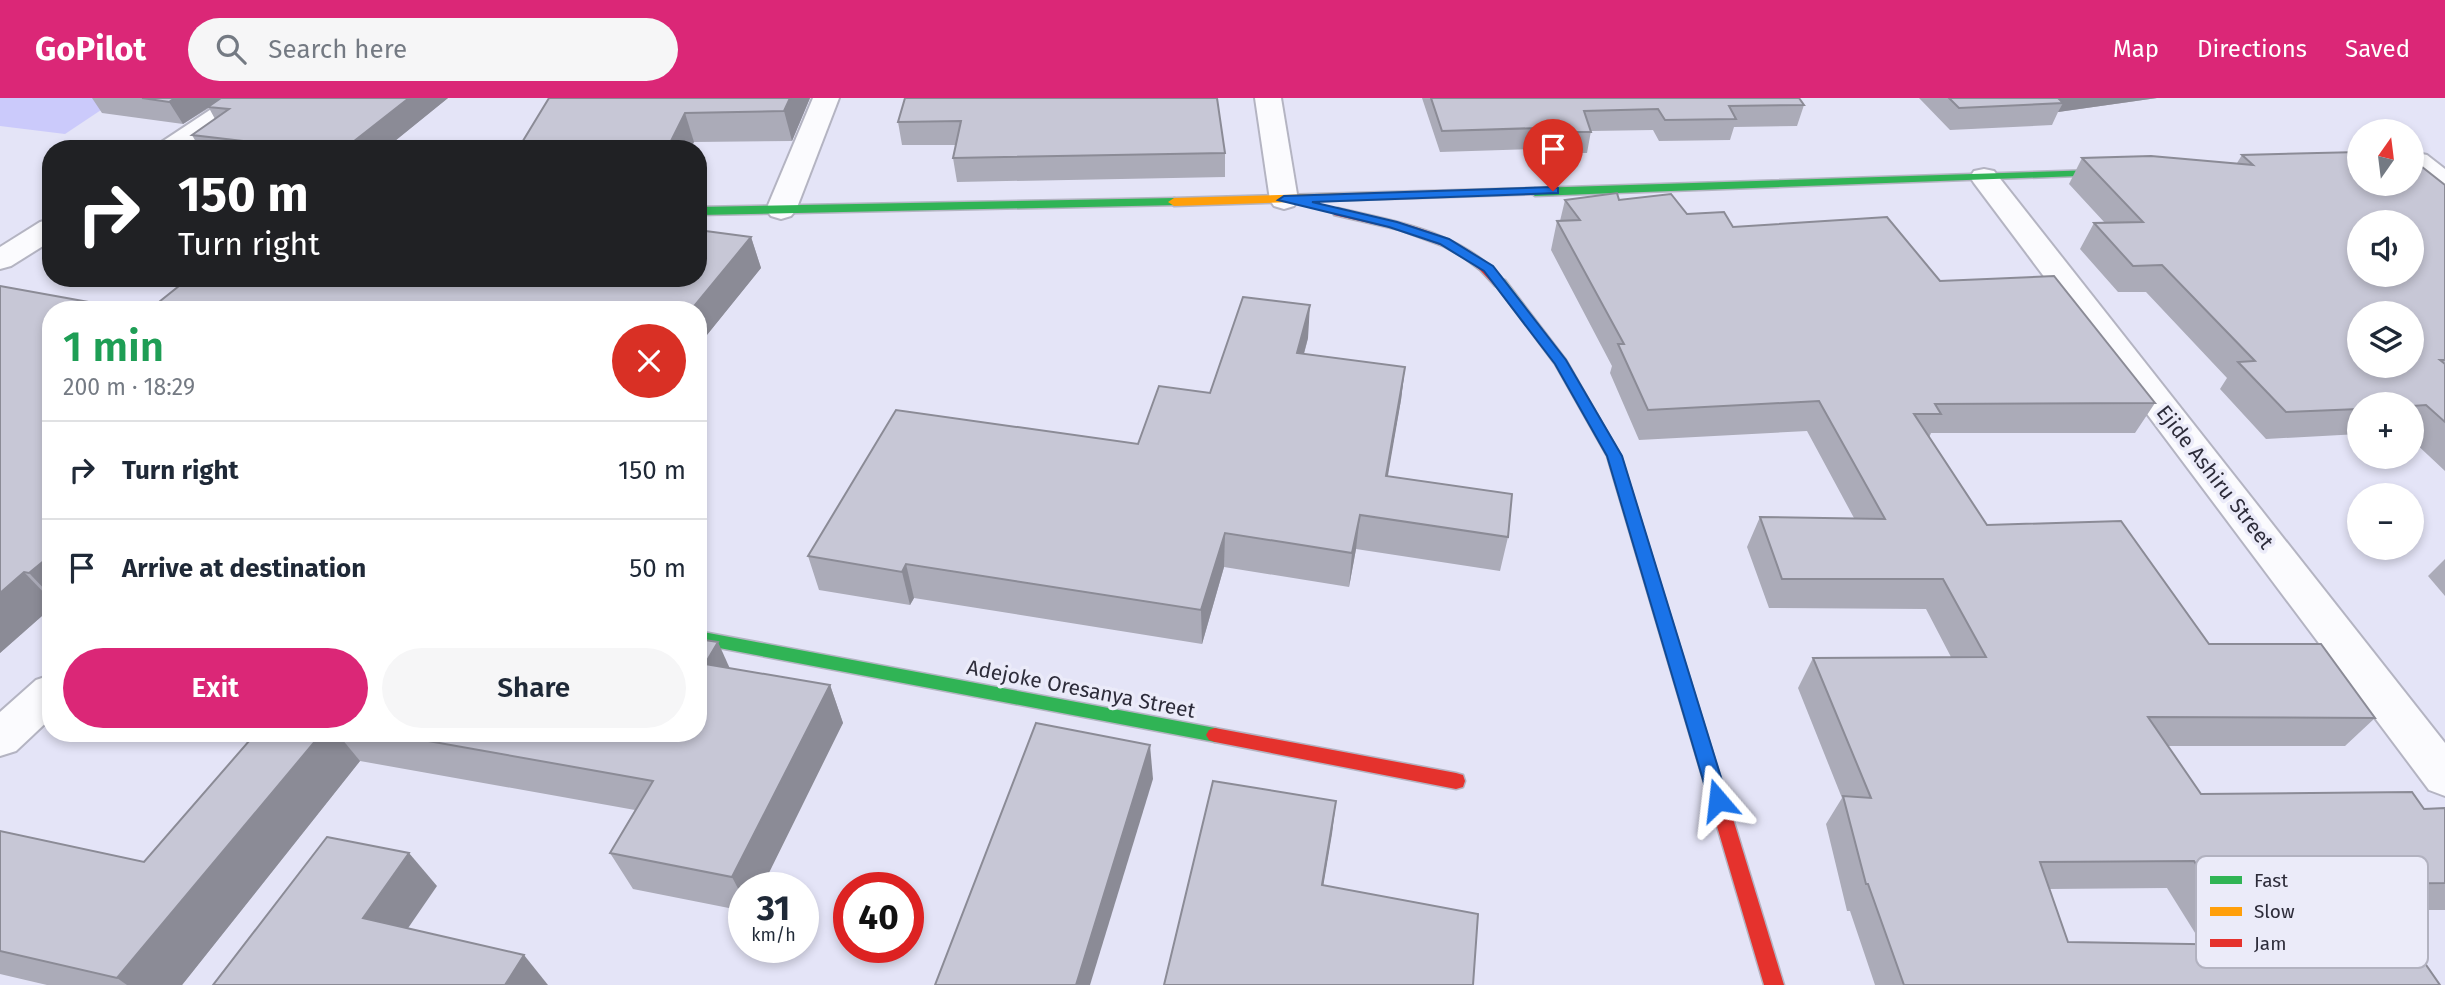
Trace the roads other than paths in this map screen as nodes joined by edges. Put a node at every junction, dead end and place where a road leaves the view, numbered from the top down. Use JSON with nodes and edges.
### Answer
{"nodes":[{"id":1,"x":245,"y":98,"type":"edge"},
{"id":2,"x":826,"y":98,"type":"edge"},
{"id":3,"x":1268,"y":98,"type":"edge"},
{"id":4,"x":183,"y":140,"type":"edge"},
{"id":5,"x":2445,"y":160,"type":"edge"},
{"id":6,"x":2424,"y":161,"type":"edge"},
{"id":7,"x":2424,"y":168,"type":"edge"},
{"id":8,"x":2137,"y":171,"type":"edge"},
{"id":9,"x":1984,"y":177,"type":"junction"},
{"id":10,"x":2445,"y":183,"type":"edge"},
{"id":11,"x":1284,"y":200,"type":"junction"},
{"id":12,"x":781,"y":210,"type":"junction"},
{"id":13,"x":707,"y":211,"type":"edge"},
{"id":14,"x":42,"y":234,"type":"edge"},
{"id":15,"x":0,"y":260,"type":"edge"},
{"id":16,"x":707,"y":639,"type":"edge"},
{"id":17,"x":42,"y":700,"type":"edge"},
{"id":18,"x":0,"y":738,"type":"edge"},
{"id":19,"x":2445,"y":777,"type":"edge"},
{"id":20,"x":1455,"y":781,"type":"dead end"},
{"id":21,"x":1774,"y":985,"type":"edge"}],
"edges":[{"from":1,"to":4,"type":"street"},
{"from":2,"to":12,"type":"street"},
{"from":3,"to":11,"type":"street"},
{"from":5,"to":6,"type":"street"},
{"from":7,"to":10,"type":"street"},
{"from":8,"to":9,"type":"street"},
{"from":9,"to":11,"type":"street"},
{"from":9,"to":19,"type":"street","name":"Ejide Ashiru Street"},
{"from":11,"to":12,"type":"street"},
{"from":11,"to":21,"type":"street"},
{"from":12,"to":13,"type":"street"},
{"from":14,"to":15,"type":"street"},
{"from":16,"to":20,"type":"street","name":"Adejoke Oresanya Street"},
{"from":17,"to":18,"type":"street"}]}
